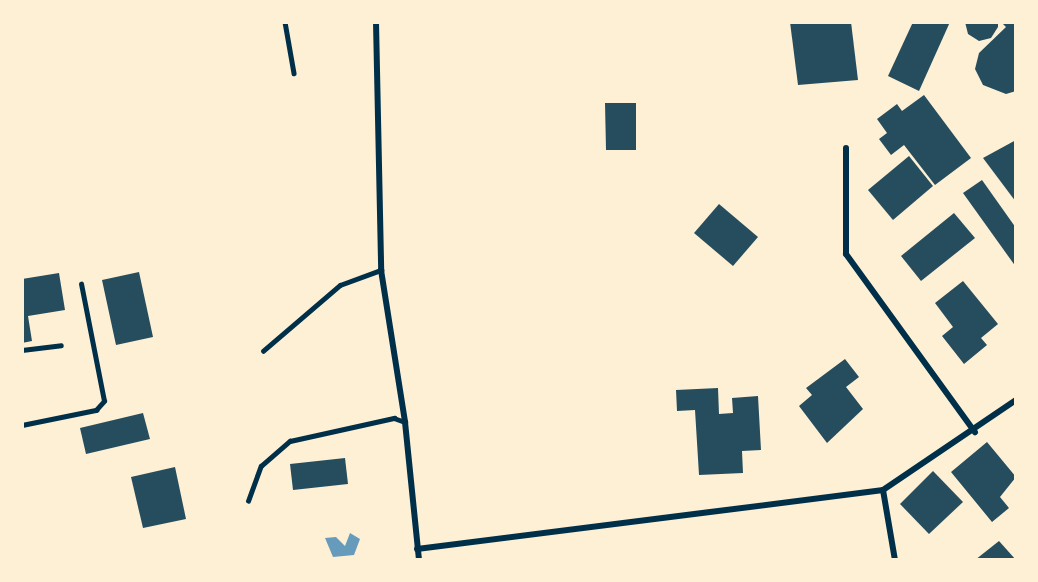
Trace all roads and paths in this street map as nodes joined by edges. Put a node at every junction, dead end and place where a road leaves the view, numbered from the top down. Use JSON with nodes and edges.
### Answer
{"nodes":[{"id":1,"x":285,"y":22,"type":"edge"},
{"id":2,"x":376,"y":22,"type":"edge"},
{"id":3,"x":294,"y":73,"type":"dead end"},
{"id":4,"x":846,"y":148,"type":"dead end"},
{"id":5,"x":381,"y":270,"type":"junction"},
{"id":6,"x":81,"y":284,"type":"dead end"},
{"id":7,"x":61,"y":345,"type":"dead end"},
{"id":8,"x":22,"y":350,"type":"edge"},
{"id":9,"x":263,"y":351,"type":"dead end"},
{"id":10,"x":1016,"y":400,"type":"edge"},
{"id":11,"x":405,"y":422,"type":"junction"},
{"id":12,"x":22,"y":425,"type":"edge"},
{"id":13,"x":975,"y":432,"type":"junction"},
{"id":14,"x":883,"y":490,"type":"junction"},
{"id":15,"x":248,"y":501,"type":"dead end"},
{"id":16,"x":417,"y":549,"type":"junction"},
{"id":17,"x":419,"y":560,"type":"edge"},
{"id":18,"x":896,"y":560,"type":"edge"}],
"edges":[{"from":1,"to":3,"type":"lane"},
{"from":2,"to":5,"type":"street"},
{"from":4,"to":13,"type":"street"},
{"from":5,"to":9,"type":"lane"},
{"from":5,"to":11,"type":"street"},
{"from":6,"to":12,"type":"lane"},
{"from":7,"to":8,"type":"lane"},
{"from":10,"to":13,"type":"street"},
{"from":11,"to":15,"type":"lane"},
{"from":11,"to":16,"type":"street"},
{"from":13,"to":14,"type":"street"},
{"from":14,"to":16,"type":"street"},
{"from":14,"to":18,"type":"street"},
{"from":16,"to":17,"type":"street"}]}
